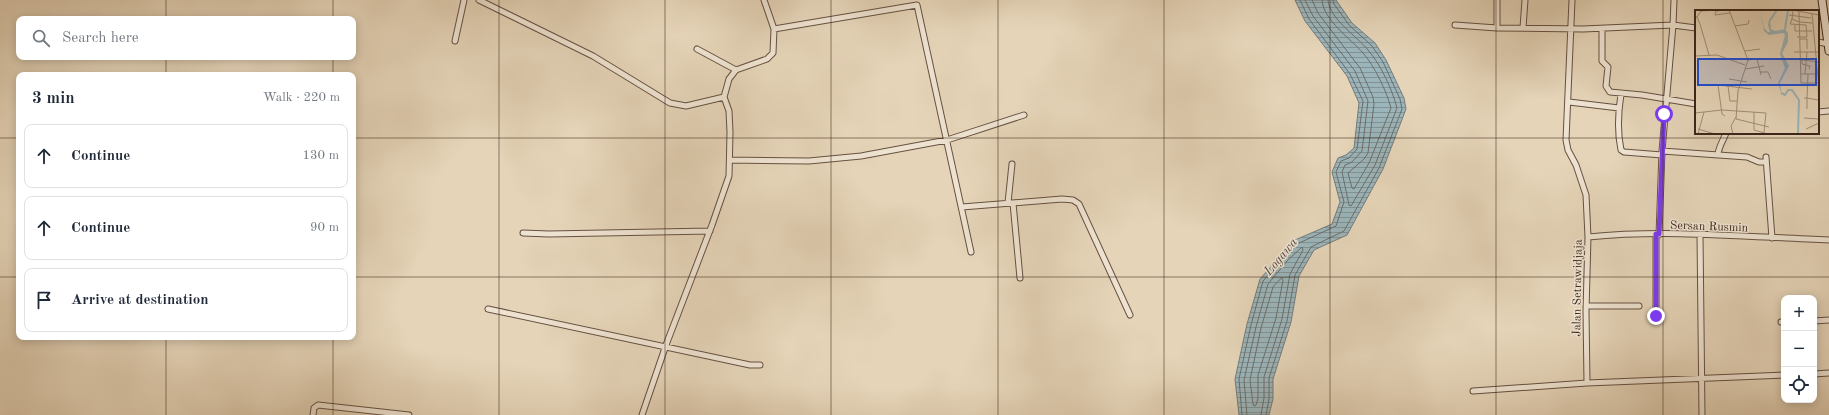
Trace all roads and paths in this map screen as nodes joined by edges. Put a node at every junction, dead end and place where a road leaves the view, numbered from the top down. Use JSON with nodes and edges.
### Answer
{"nodes":[{"id":1,"x":464,"y":0,"type":"edge"},
{"id":2,"x":479,"y":0,"type":"edge"},
{"id":3,"x":764,"y":0,"type":"edge"},
{"id":4,"x":1497,"y":0,"type":"edge"},
{"id":5,"x":1525,"y":0,"type":"edge"},
{"id":6,"x":1572,"y":0,"type":"edge"},
{"id":7,"x":1674,"y":0,"type":"edge"},
{"id":8,"x":1822,"y":0,"type":"edge"},
{"id":9,"x":917,"y":2,"type":"edge"},
{"id":10,"x":1455,"y":25,"type":"dead end"},
{"id":11,"x":1673,"y":25,"type":"junction"},
{"id":12,"x":1497,"y":28,"type":"junction"},
{"id":13,"x":1523,"y":28,"type":"junction"},
{"id":14,"x":1695,"y":28,"type":"edge"},
{"id":15,"x":774,"y":29,"type":"junction"},
{"id":16,"x":1571,"y":29,"type":"junction"},
{"id":17,"x":1602,"y":29,"type":"junction"},
{"id":18,"x":455,"y":41,"type":"dead end"},
{"id":19,"x":1828,"y":43,"type":"edge"},
{"id":20,"x":697,"y":49,"type":"dead end"},
{"id":21,"x":1829,"y":51,"type":"edge"},
{"id":22,"x":736,"y":70,"type":"junction"},
{"id":23,"x":1621,"y":94,"type":"junction"},
{"id":24,"x":724,"y":97,"type":"junction"},
{"id":25,"x":1666,"y":98,"type":"junction"},
{"id":26,"x":1569,"y":102,"type":"junction"},
{"id":27,"x":1695,"y":104,"type":"edge"},
{"id":28,"x":1619,"y":108,"type":"junction"},
{"id":29,"x":1829,"y":111,"type":"edge"},
{"id":30,"x":1819,"y":112,"type":"edge"},
{"id":31,"x":1024,"y":115,"type":"dead end"},
{"id":32,"x":1726,"y":134,"type":"edge"},
{"id":33,"x":947,"y":140,"type":"junction"},
{"id":34,"x":1662,"y":153,"type":"junction"},
{"id":35,"x":1718,"y":154,"type":"junction"},
{"id":36,"x":730,"y":160,"type":"junction"},
{"id":37,"x":1012,"y":164,"type":"dead end"},
{"id":38,"x":1011,"y":203,"type":"junction"},
{"id":39,"x":962,"y":207,"type":"junction"},
{"id":40,"x":710,"y":231,"type":"junction"},
{"id":41,"x":523,"y":233,"type":"dead end"},
{"id":42,"x":1658,"y":234,"type":"junction"},
{"id":43,"x":1700,"y":234,"type":"junction"},
{"id":44,"x":1588,"y":237,"type":"junction"},
{"id":45,"x":1772,"y":238,"type":"junction"},
{"id":46,"x":1829,"y":240,"type":"edge"},
{"id":47,"x":971,"y":252,"type":"dead end"},
{"id":48,"x":1020,"y":278,"type":"dead end"},
{"id":49,"x":1586,"y":306,"type":"junction"},
{"id":50,"x":1639,"y":306,"type":"dead end"},
{"id":51,"x":488,"y":309,"type":"dead end"},
{"id":52,"x":1130,"y":315,"type":"dead end"},
{"id":53,"x":1656,"y":316,"type":"dead end"},
{"id":54,"x":1829,"y":320,"type":"edge"},
{"id":55,"x":1817,"y":321,"type":"edge"},
{"id":56,"x":666,"y":346,"type":"junction"},
{"id":57,"x":760,"y":365,"type":"dead end"},
{"id":58,"x":1829,"y":373,"type":"edge"},
{"id":59,"x":1817,"y":374,"type":"edge"},
{"id":60,"x":1781,"y":375,"type":"edge"},
{"id":61,"x":1701,"y":378,"type":"junction"},
{"id":62,"x":1587,"y":383,"type":"junction"},
{"id":63,"x":1473,"y":391,"type":"dead end"},
{"id":64,"x":313,"y":415,"type":"edge"},
{"id":65,"x":409,"y":415,"type":"edge"},
{"id":66,"x":642,"y":415,"type":"edge"},
{"id":67,"x":1702,"y":415,"type":"edge"}],
"edges":[{"from":1,"to":18,"type":"street"},
{"from":2,"to":24,"type":"street"},
{"from":3,"to":15,"type":"street"},
{"from":4,"to":12,"type":"street"},
{"from":5,"to":13,"type":"street"},
{"from":6,"to":16,"type":"street","name":"Jalan Setrawidjaja"},
{"from":7,"to":11,"type":"street"},
{"from":8,"to":19,"type":"street"},
{"from":9,"to":15,"type":"street"},
{"from":9,"to":33,"type":"street"},
{"from":10,"to":12,"type":"street"},
{"from":11,"to":14,"type":"street"},
{"from":11,"to":17,"type":"street"},
{"from":11,"to":25,"type":"street"},
{"from":12,"to":13,"type":"street"},
{"from":13,"to":16,"type":"street"},
{"from":15,"to":22,"type":"street"},
{"from":16,"to":17,"type":"street"},
{"from":16,"to":26,"type":"street","name":"Jalan Setrawidjaja"},
{"from":17,"to":23,"type":"street"},
{"from":19,"to":21,"type":"street"},
{"from":20,"to":22,"type":"street"},
{"from":22,"to":24,"type":"street"},
{"from":23,"to":25,"type":"street"},
{"from":23,"to":28,"type":"street"},
{"from":24,"to":36,"type":"street"},
{"from":25,"to":27,"type":"street"},
{"from":25,"to":34,"type":"street"},
{"from":26,"to":28,"type":"street"},
{"from":26,"to":44,"type":"street","name":"Jalan Setrawidjaja"},
{"from":28,"to":34,"type":"street"},
{"from":29,"to":30,"type":"street"},
{"from":31,"to":33,"type":"street"},
{"from":32,"to":35,"type":"street"},
{"from":33,"to":36,"type":"street"},
{"from":33,"to":39,"type":"street"},
{"from":34,"to":35,"type":"street"},
{"from":34,"to":42,"type":"street"},
{"from":35,"to":45,"type":"street"},
{"from":36,"to":40,"type":"street"},
{"from":37,"to":38,"type":"street"},
{"from":38,"to":39,"type":"street"},
{"from":38,"to":48,"type":"street"},
{"from":38,"to":52,"type":"street"},
{"from":39,"to":47,"type":"street"},
{"from":40,"to":41,"type":"street"},
{"from":40,"to":56,"type":"street"},
{"from":42,"to":43,"type":"street","name":"Sersan Rusmin"},
{"from":42,"to":44,"type":"street","name":"Sersan Rusmin"},
{"from":42,"to":53,"type":"street"},
{"from":43,"to":45,"type":"street","name":"Sersan Rusmin"},
{"from":43,"to":61,"type":"street"},
{"from":44,"to":49,"type":"street","name":"Jalan Setrawidjaja"},
{"from":45,"to":46,"type":"street","name":"Sersan Rusmin"},
{"from":49,"to":50,"type":"street"},
{"from":49,"to":62,"type":"street","name":"Jalan Setrawidjaja"},
{"from":51,"to":56,"type":"street"},
{"from":54,"to":55,"type":"street"},
{"from":56,"to":57,"type":"street"},
{"from":56,"to":66,"type":"street"},
{"from":58,"to":59,"type":"street"},
{"from":60,"to":61,"type":"street"},
{"from":61,"to":62,"type":"street"},
{"from":61,"to":67,"type":"street"},
{"from":62,"to":63,"type":"street"},
{"from":64,"to":65,"type":"street"}]}
